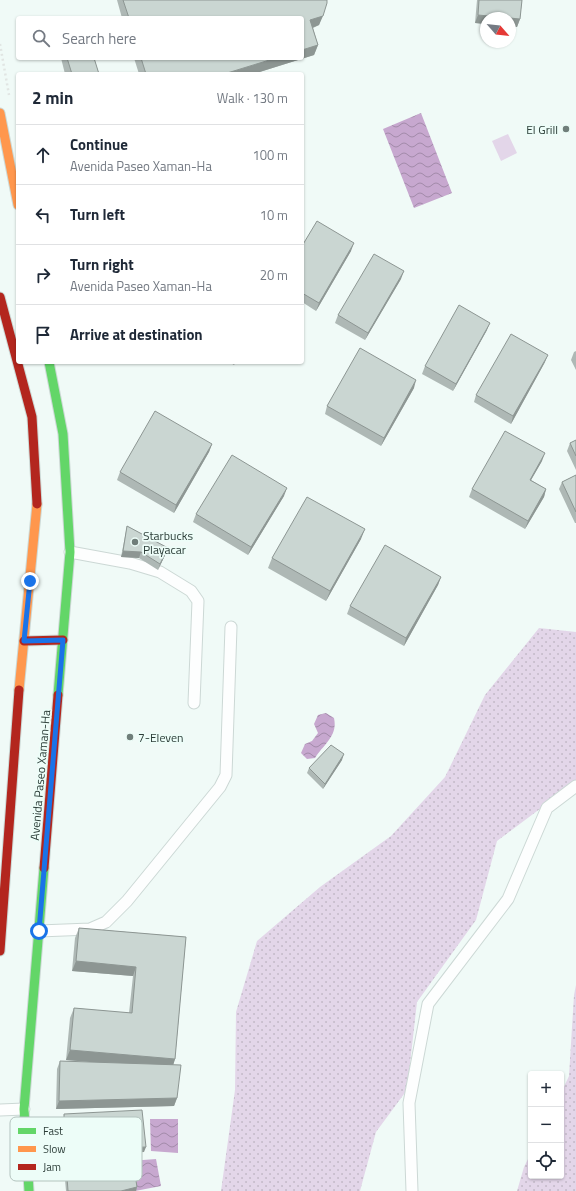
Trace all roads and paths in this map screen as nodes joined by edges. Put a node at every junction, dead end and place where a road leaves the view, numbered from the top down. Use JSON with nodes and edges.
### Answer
{"nodes":[{"id":1,"x":0,"y":113,"type":"edge"},
{"id":2,"x":16,"y":195,"type":"edge"},
{"id":3,"x":0,"y":297,"type":"edge"},
{"id":4,"x":16,"y":356,"type":"edge"},
{"id":5,"x":18,"y":364,"type":"edge"},
{"id":6,"x":49,"y":364,"type":"edge"},
{"id":7,"x":70,"y":552,"type":"junction"},
{"id":8,"x":231,"y":627,"type":"dead end"},
{"id":9,"x":63,"y":640,"type":"junction"},
{"id":10,"x":24,"y":641,"type":"junction"},
{"id":11,"x":194,"y":703,"type":"dead end"},
{"id":12,"x":576,"y":786,"type":"edge"},
{"id":13,"x":39,"y":931,"type":"junction"},
{"id":14,"x":0,"y":950,"type":"edge"},
{"id":15,"x":24,"y":1109,"type":"junction"},
{"id":16,"x":0,"y":1110,"type":"edge"},
{"id":17,"x":25,"y":1117,"type":"edge"},
{"id":18,"x":29,"y":1181,"type":"edge"},
{"id":19,"x":30,"y":1191,"type":"edge"},
{"id":20,"x":412,"y":1191,"type":"edge"}],
"edges":[{"from":1,"to":2,"type":"main road"},
{"from":3,"to":4,"type":"main road"},
{"from":5,"to":10,"type":"main road"},
{"from":6,"to":7,"type":"main road","name":"Avenida Paseo Xaman-Ha"},
{"from":7,"to":9,"type":"main road","name":"Avenida Paseo Xaman-Ha"},
{"from":7,"to":11,"type":"lane"},
{"from":8,"to":13,"type":"lane"},
{"from":9,"to":10,"type":"main road"},
{"from":9,"to":13,"type":"main road","name":"Avenida Paseo Xaman-Ha"},
{"from":10,"to":14,"type":"main road"},
{"from":12,"to":20,"type":"lane"},
{"from":13,"to":15,"type":"main road","name":"Avenida Paseo Xaman-Ha"},
{"from":15,"to":16,"type":"lane"},
{"from":15,"to":17,"type":"main road","name":"Avenida Paseo Xaman-Ha"},
{"from":18,"to":19,"type":"main road","name":"Avenida Paseo Xaman-Ha"}]}
